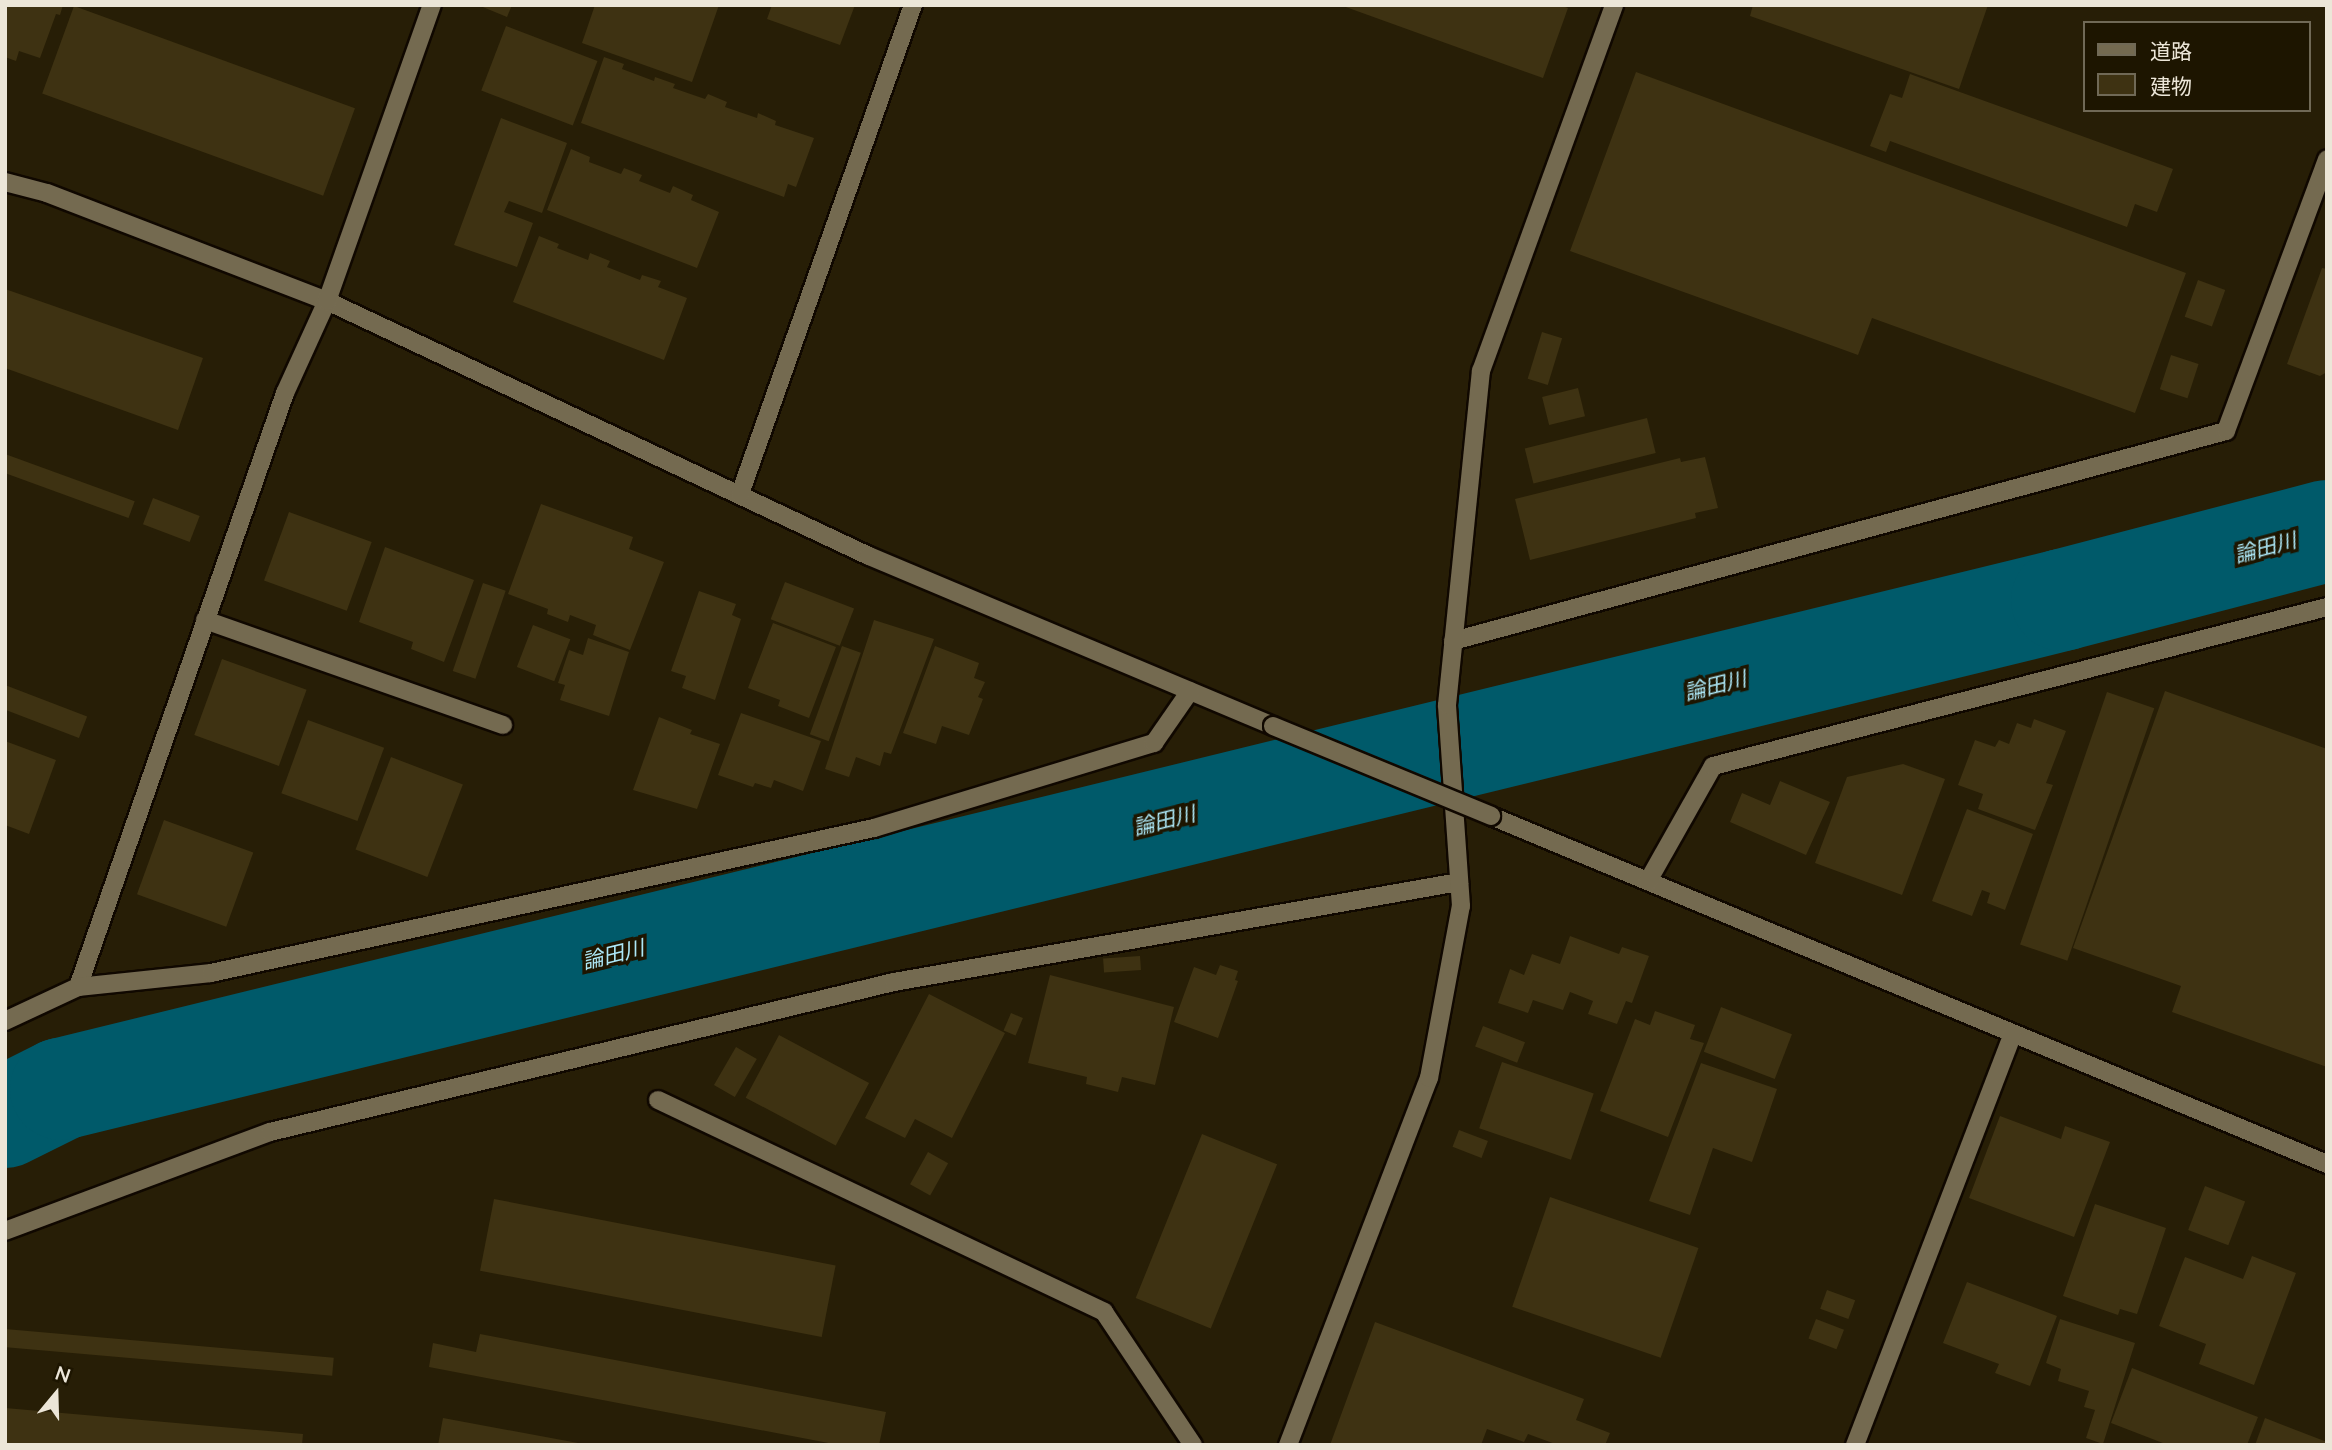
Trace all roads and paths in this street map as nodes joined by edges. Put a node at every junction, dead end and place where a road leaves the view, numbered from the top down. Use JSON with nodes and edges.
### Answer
{"nodes":[{"id":1,"x":432,"y":5,"type":"edge"},
{"id":2,"x":913,"y":5,"type":"edge"},
{"id":3,"x":1614,"y":5,"type":"edge"},
{"id":4,"x":2327,"y":159,"type":"edge"},
{"id":5,"x":5,"y":182,"type":"edge"},
{"id":6,"x":327,"y":301,"type":"junction"},
{"id":7,"x":740,"y":494,"type":"junction"},
{"id":8,"x":2327,"y":607,"type":"edge"},
{"id":9,"x":205,"y":620,"type":"junction"},
{"id":10,"x":1453,"y":641,"type":"junction"},
{"id":11,"x":1189,"y":691,"type":"junction"},
{"id":12,"x":503,"y":725,"type":"dead end"},
{"id":13,"x":1648,"y":881,"type":"junction"},
{"id":14,"x":1459,"y":882,"type":"junction"},
{"id":15,"x":78,"y":987,"type":"junction"},
{"id":16,"x":5,"y":1021,"type":"edge"},
{"id":17,"x":2013,"y":1034,"type":"junction"},
{"id":18,"x":658,"y":1100,"type":"dead end"},
{"id":19,"x":2327,"y":1164,"type":"edge"},
{"id":20,"x":5,"y":1231,"type":"edge"},
{"id":21,"x":1193,"y":1445,"type":"edge"},
{"id":22,"x":1288,"y":1445,"type":"edge"},
{"id":23,"x":1855,"y":1445,"type":"edge"}],
"edges":[{"from":1,"to":6,"type":"street"},
{"from":2,"to":7,"type":"street"},
{"from":3,"to":10,"type":"street"},
{"from":4,"to":10,"type":"street"},
{"from":5,"to":6,"type":"street"},
{"from":6,"to":7,"type":"street"},
{"from":6,"to":9,"type":"street"},
{"from":7,"to":11,"type":"street"},
{"from":8,"to":13,"type":"street"},
{"from":9,"to":12,"type":"street"},
{"from":9,"to":15,"type":"street"},
{"from":10,"to":14,"type":"street"},
{"from":11,"to":13,"type":"street","bridge":true},
{"from":11,"to":15,"type":"street"},
{"from":13,"to":17,"type":"street"},
{"from":14,"to":20,"type":"street"},
{"from":14,"to":22,"type":"street"},
{"from":15,"to":16,"type":"street"},
{"from":17,"to":19,"type":"street"},
{"from":17,"to":23,"type":"street"},
{"from":18,"to":21,"type":"street"}]}
